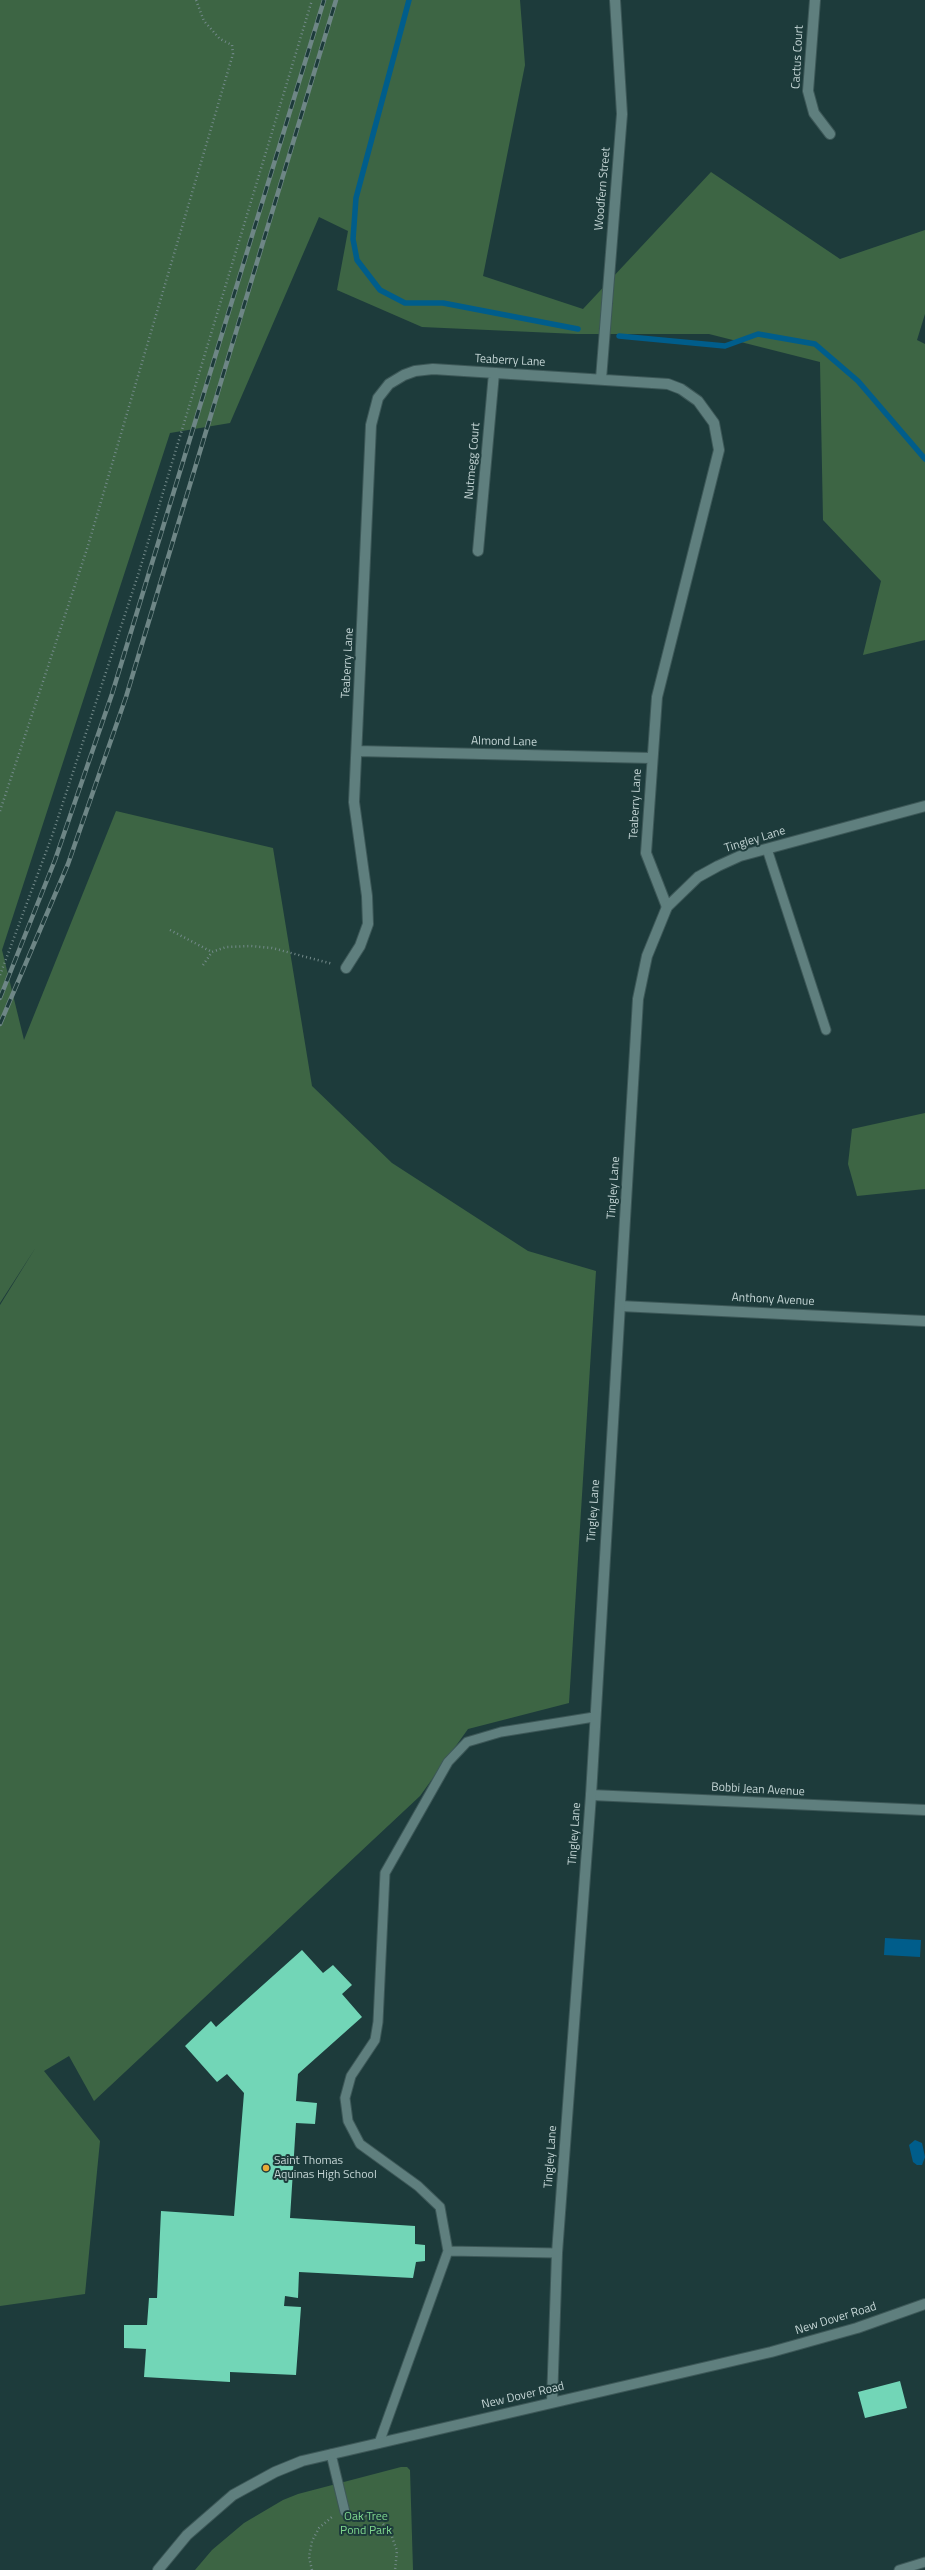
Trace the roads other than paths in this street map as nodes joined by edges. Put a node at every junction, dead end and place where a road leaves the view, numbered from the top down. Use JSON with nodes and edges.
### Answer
{"nodes":[{"id":1,"x":615,"y":0,"type":"edge"},
{"id":2,"x":815,"y":0,"type":"edge"},
{"id":3,"x":830,"y":134,"type":"dead end"},
{"id":4,"x":494,"y":373,"type":"junction"},
{"id":5,"x":601,"y":379,"type":"junction"},
{"id":6,"x":478,"y":551,"type":"dead end"},
{"id":7,"x":357,"y":751,"type":"junction"},
{"id":8,"x":651,"y":758,"type":"junction"},
{"id":9,"x":925,"y":806,"type":"edge"},
{"id":10,"x":767,"y":848,"type":"junction"},
{"id":11,"x":667,"y":907,"type":"junction"},
{"id":12,"x":346,"y":968,"type":"road end"},
{"id":13,"x":826,"y":1030,"type":"dead end"},
{"id":14,"x":620,"y":1306,"type":"junction"},
{"id":15,"x":925,"y":1321,"type":"edge"},
{"id":16,"x":594,"y":1718,"type":"junction"},
{"id":17,"x":591,"y":1795,"type":"junction"},
{"id":18,"x":925,"y":1810,"type":"edge"},
{"id":19,"x":448,"y":2251,"type":"junction"},
{"id":20,"x":557,"y":2253,"type":"junction"},
{"id":21,"x":925,"y":2304,"type":"edge"},
{"id":22,"x":552,"y":2402,"type":"junction"},
{"id":23,"x":379,"y":2443,"type":"junction"},
{"id":24,"x":331,"y":2454,"type":"junction"},
{"id":25,"x":345,"y":2512,"type":"road end"},
{"id":26,"x":925,"y":2562,"type":"edge"},
{"id":27,"x":158,"y":2570,"type":"edge"},
{"id":28,"x":900,"y":2570,"type":"edge"}],
"edges":[{"from":1,"to":5,"type":"street","name":"Woodfern Street"},
{"from":2,"to":3,"type":"street","name":"Cactus Court"},
{"from":4,"to":5,"type":"street","name":"Teaberry Lane"},
{"from":4,"to":6,"type":"street","name":"Nutmegg Court"},
{"from":4,"to":7,"type":"street","name":"Teaberry Lane"},
{"from":5,"to":8,"type":"street","name":"Teaberry Lane"},
{"from":7,"to":8,"type":"street","name":"Almond Lane"},
{"from":7,"to":12,"type":"street","name":"Teaberry Lane"},
{"from":8,"to":11,"type":"street","name":"Teaberry Lane"},
{"from":9,"to":10,"type":"street","name":"Tingley Lane"},
{"from":10,"to":11,"type":"street","name":"Tingley Lane"},
{"from":10,"to":13,"type":"lane"},
{"from":11,"to":14,"type":"street","name":"Tingley Lane"},
{"from":14,"to":15,"type":"street","name":"Anthony Avenue"},
{"from":14,"to":16,"type":"street","name":"Tingley Lane"},
{"from":16,"to":17,"type":"street","name":"Tingley Lane"},
{"from":16,"to":19,"type":"lane"},
{"from":17,"to":18,"type":"street","name":"Bobbi Jean Avenue"},
{"from":17,"to":20,"type":"street","name":"Tingley Lane"},
{"from":19,"to":20,"type":"lane"},
{"from":19,"to":23,"type":"lane"},
{"from":20,"to":22,"type":"street","name":"Tingley Lane"},
{"from":21,"to":22,"type":"street","name":"New Dover Road"},
{"from":22,"to":23,"type":"street","name":"New Dover Road"},
{"from":23,"to":24,"type":"street","name":"New Dover Road"},
{"from":24,"to":25,"type":"lane"},
{"from":24,"to":27,"type":"street","name":"New Dover Road"},
{"from":26,"to":28,"type":"lane"}]}
